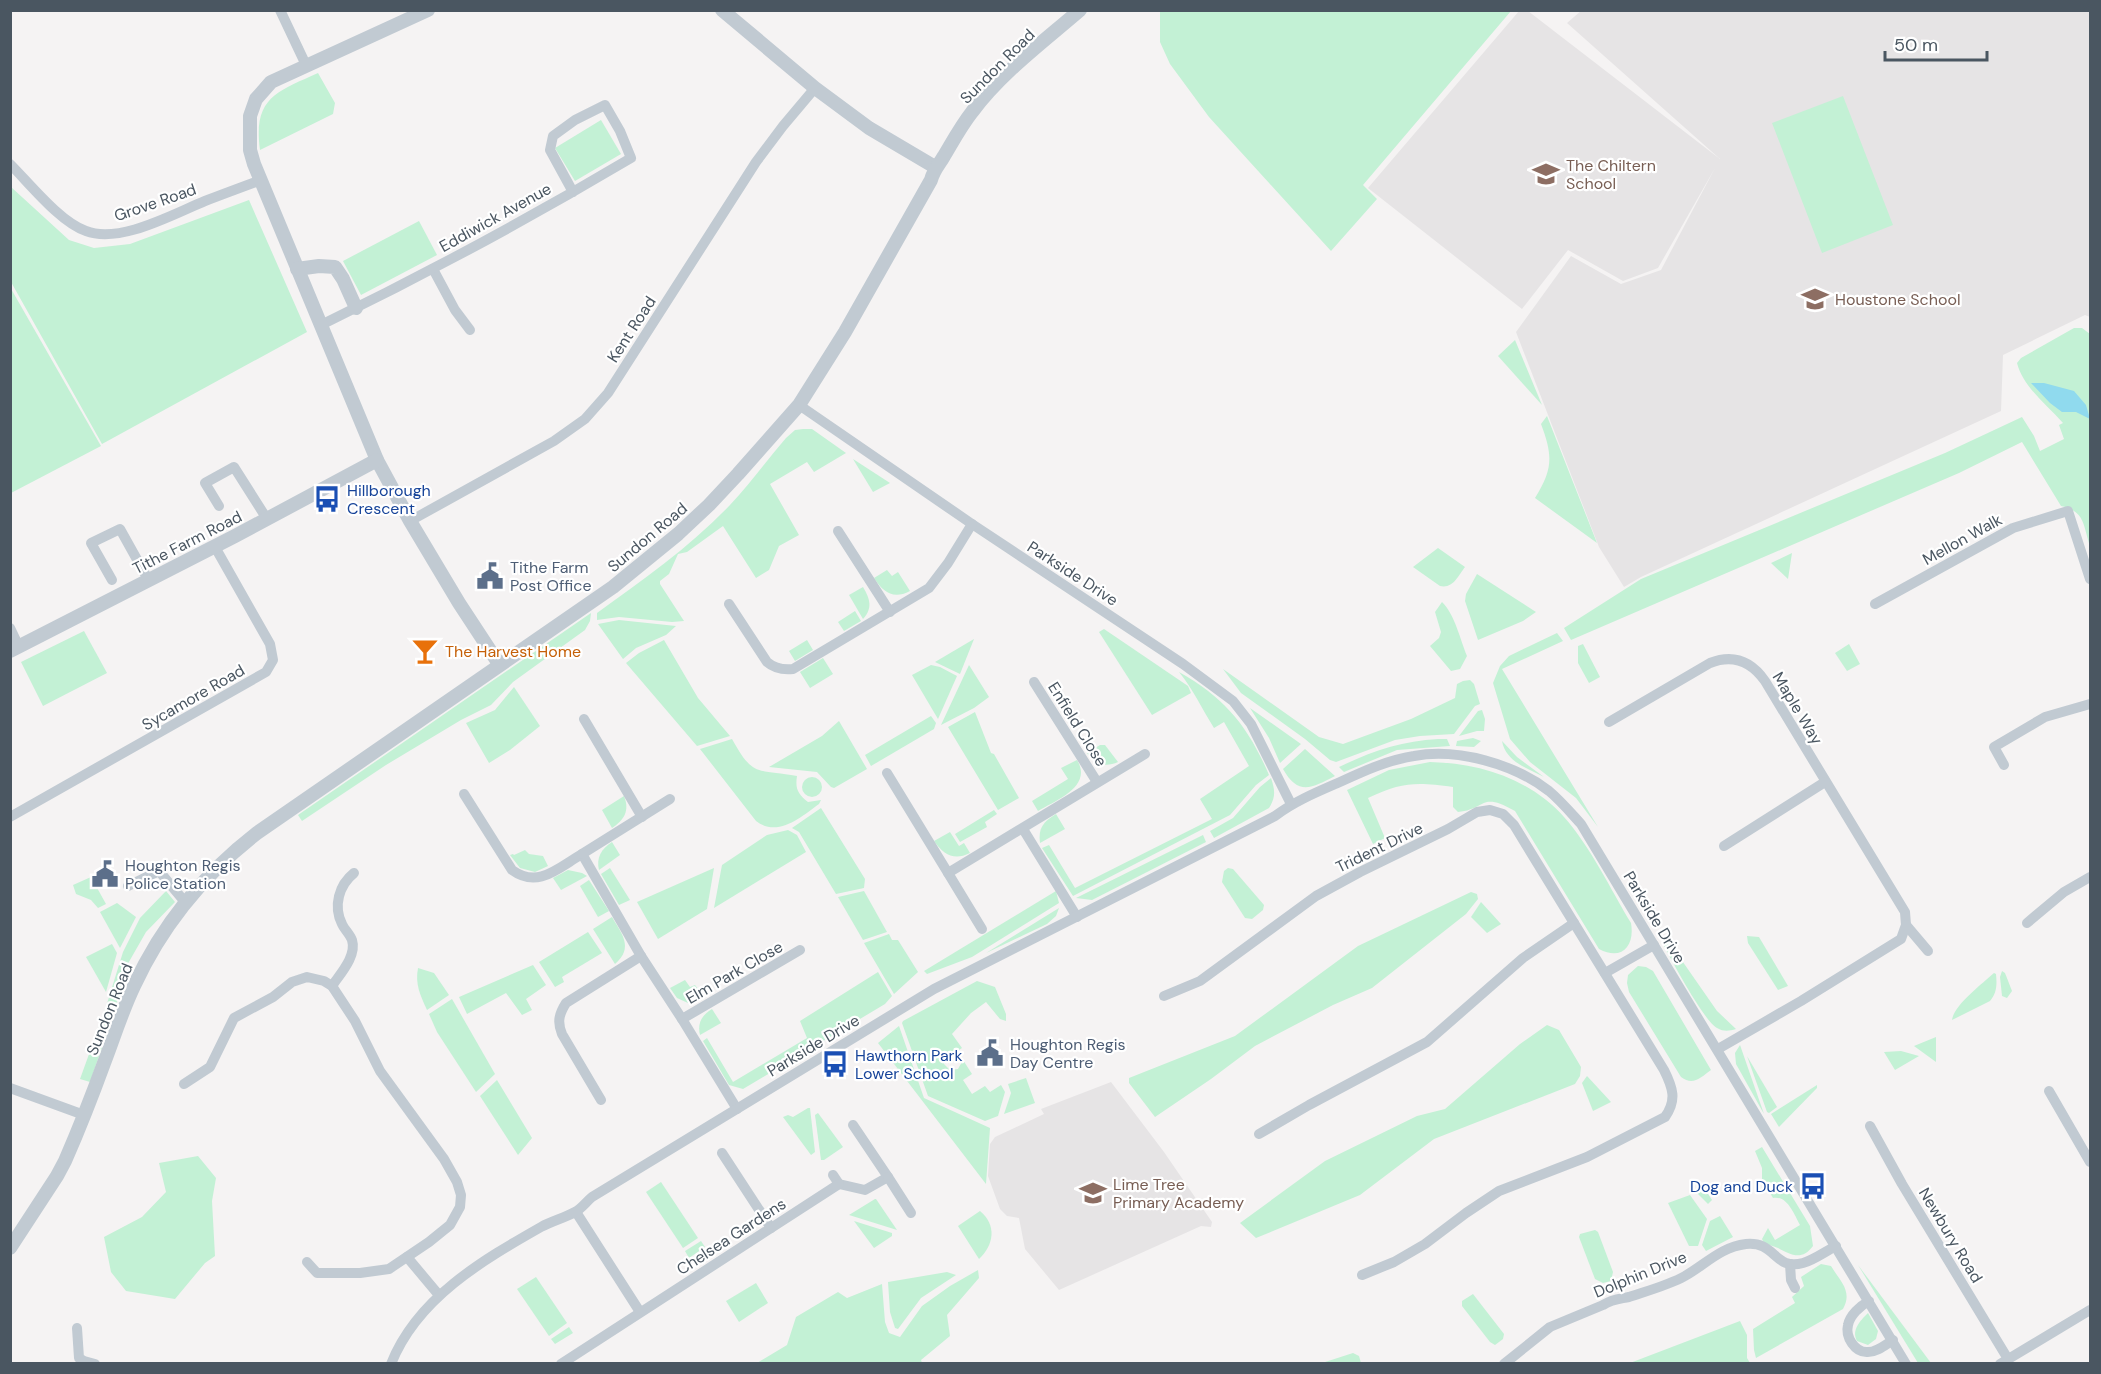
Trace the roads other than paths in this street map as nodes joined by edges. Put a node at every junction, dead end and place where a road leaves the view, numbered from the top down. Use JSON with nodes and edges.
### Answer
{"nodes":[{"id":1,"x":280,"y":10,"type":"edge"},
{"id":2,"x":428,"y":10,"type":"edge"},
{"id":3,"x":723,"y":10,"type":"edge"},
{"id":4,"x":1080,"y":10,"type":"edge"},
{"id":5,"x":306,"y":65,"type":"junction"},
{"id":6,"x":815,"y":88,"type":"junction"},
{"id":7,"x":10,"y":164,"type":"edge"},
{"id":8,"x":935,"y":167,"type":"junction"},
{"id":9,"x":261,"y":180,"type":"junction"},
{"id":10,"x":573,"y":192,"type":"junction"},
{"id":11,"x":297,"y":268,"type":"junction"},
{"id":12,"x":433,"y":269,"type":"junction"},
{"id":13,"x":357,"y":308,"type":"junction"},
{"id":14,"x":321,"y":325,"type":"junction"},
{"id":15,"x":470,"y":330,"type":"dead end"},
{"id":16,"x":799,"y":405,"type":"junction"},
{"id":17,"x":377,"y":460,"type":"junction"},
{"id":18,"x":219,"y":506,"type":"dead end"},
{"id":19,"x":267,"y":519,"type":"junction"},
{"id":20,"x":410,"y":521,"type":"junction"},
{"id":21,"x":972,"y":524,"type":"junction"},
{"id":22,"x":838,"y":531,"type":"dead end"},
{"id":23,"x":215,"y":547,"type":"junction"},
{"id":24,"x":2091,"y":579,"type":"edge"},
{"id":25,"x":112,"y":580,"type":"dead end"},
{"id":26,"x":149,"y":580,"type":"junction"},
{"id":27,"x":729,"y":604,"type":"dead end"},
{"id":28,"x":1875,"y":604,"type":"dead end"},
{"id":29,"x":890,"y":612,"type":"junction"},
{"id":30,"x":10,"y":628,"type":"edge"},
{"id":31,"x":15,"y":649,"type":"edge"},
{"id":32,"x":499,"y":664,"type":"junction"},
{"id":33,"x":1034,"y":682,"type":"dead end"},
{"id":34,"x":2091,"y":704,"type":"edge"},
{"id":35,"x":584,"y":719,"type":"dead end"},
{"id":36,"x":1609,"y":722,"type":"dead end"},
{"id":37,"x":1145,"y":754,"type":"dead end"},
{"id":38,"x":2004,"y":765,"type":"dead end"},
{"id":39,"x":887,"y":773,"type":"dead end"},
{"id":40,"x":1097,"y":782,"type":"junction"},
{"id":41,"x":1825,"y":782,"type":"junction"},
{"id":42,"x":464,"y":794,"type":"dead end"},
{"id":43,"x":670,"y":799,"type":"dead end"},
{"id":44,"x":1291,"y":804,"type":"junction"},
{"id":45,"x":10,"y":817,"type":"edge"},
{"id":46,"x":642,"y":817,"type":"junction"},
{"id":47,"x":1023,"y":829,"type":"junction"},
{"id":48,"x":1724,"y":846,"type":"dead end"},
{"id":49,"x":582,"y":854,"type":"junction"},
{"id":50,"x":354,"y":873,"type":"dead end"},
{"id":51,"x":948,"y":873,"type":"junction"},
{"id":52,"x":2091,"y":877,"type":"edge"},
{"id":53,"x":128,"y":886,"type":"dead end"},
{"id":54,"x":185,"y":902,"type":"junction"},
{"id":55,"x":1077,"y":917,"type":"junction"},
{"id":56,"x":1574,"y":923,"type":"junction"},
{"id":57,"x":2027,"y":923,"type":"dead end"},
{"id":58,"x":1906,"y":925,"type":"junction"},
{"id":59,"x":982,"y":929,"type":"dead end"},
{"id":60,"x":1654,"y":945,"type":"junction"},
{"id":61,"x":800,"y":950,"type":"dead end"},
{"id":62,"x":1928,"y":951,"type":"dead end"},
{"id":63,"x":641,"y":956,"type":"junction"},
{"id":64,"x":1605,"y":973,"type":"junction"},
{"id":65,"x":332,"y":986,"type":"junction"},
{"id":66,"x":1164,"y":996,"type":"dead end"},
{"id":67,"x":682,"y":1019,"type":"junction"},
{"id":68,"x":1718,"y":1049,"type":"junction"},
{"id":69,"x":184,"y":1084,"type":"dead end"},
{"id":70,"x":10,"y":1088,"type":"edge"},
{"id":71,"x":2049,"y":1090,"type":"dead end"},
{"id":72,"x":601,"y":1100,"type":"dead end"},
{"id":73,"x":737,"y":1109,"type":"junction"},
{"id":74,"x":84,"y":1115,"type":"junction"},
{"id":75,"x":853,"y":1125,"type":"dead end"},
{"id":76,"x":1870,"y":1126,"type":"dead end"},
{"id":77,"x":1260,"y":1134,"type":"dead end"},
{"id":78,"x":722,"y":1153,"type":"dead end"},
{"id":79,"x":2091,"y":1162,"type":"edge"},
{"id":80,"x":888,"y":1178,"type":"junction"},
{"id":81,"x":576,"y":1212,"type":"junction"},
{"id":82,"x":911,"y":1213,"type":"dead end"},
{"id":83,"x":771,"y":1228,"type":"junction"},
{"id":84,"x":1836,"y":1246,"type":"junction"},
{"id":85,"x":10,"y":1248,"type":"edge"},
{"id":86,"x":406,"y":1257,"type":"junction"},
{"id":87,"x":307,"y":1262,"type":"dead end"},
{"id":88,"x":1790,"y":1264,"type":"junction"},
{"id":89,"x":1362,"y":1275,"type":"dead end"},
{"id":90,"x":1795,"y":1288,"type":"dead end"},
{"id":91,"x":438,"y":1294,"type":"junction"},
{"id":92,"x":1869,"y":1301,"type":"junction"},
{"id":93,"x":2091,"y":1310,"type":"edge"},
{"id":94,"x":640,"y":1312,"type":"junction"},
{"id":95,"x":77,"y":1328,"type":"dead end"},
{"id":96,"x":1893,"y":1340,"type":"junction"},
{"id":97,"x":2004,"y":1361,"type":"edge"},
{"id":98,"x":95,"y":1364,"type":"edge"},
{"id":99,"x":391,"y":1364,"type":"edge"},
{"id":100,"x":561,"y":1364,"type":"edge"},
{"id":101,"x":1504,"y":1364,"type":"edge"},
{"id":102,"x":1906,"y":1364,"type":"edge"}],
"edges":[{"from":1,"to":5,"type":"street"},
{"from":2,"to":5,"type":"street"},
{"from":3,"to":6,"type":"street"},
{"from":4,"to":8,"type":"street","name":"Sundon Road"},
{"from":5,"to":9,"type":"street"},
{"from":6,"to":8,"type":"street"},
{"from":6,"to":20,"type":"street","name":"Kent Road"},
{"from":7,"to":9,"type":"street","name":"Grove Road"},
{"from":8,"to":16,"type":"street","name":"Sundon Road"},
{"from":9,"to":11,"type":"street"},
{"from":10,"to":10,"type":"street","name":"Eddiwick Avenue"},
{"from":10,"to":12,"type":"street","name":"Eddiwick Avenue"},
{"from":11,"to":13,"type":"street"},
{"from":11,"to":14,"type":"street"},
{"from":12,"to":13,"type":"street","name":"Eddiwick Avenue"},
{"from":12,"to":15,"type":"street","name":"Eddiwick Avenue"},
{"from":13,"to":14,"type":"street","name":"Eddiwick Avenue"},
{"from":14,"to":17,"type":"street"},
{"from":16,"to":21,"type":"street","name":"Parkside Drive"},
{"from":16,"to":32,"type":"street","name":"Sundon Road"},
{"from":17,"to":19,"type":"street","name":"Tithe Farm Road"},
{"from":17,"to":20,"type":"street"},
{"from":18,"to":19,"type":"street"},
{"from":19,"to":23,"type":"street","name":"Tithe Farm Road"},
{"from":20,"to":32,"type":"street"},
{"from":21,"to":29,"type":"street"},
{"from":21,"to":44,"type":"street","name":"Parkside Drive"},
{"from":22,"to":29,"type":"street"},
{"from":23,"to":26,"type":"street","name":"Tithe Farm Road"},
{"from":23,"to":45,"type":"street","name":"Sycamore Road"},
{"from":24,"to":28,"type":"street","name":"Mellon Walk"},
{"from":25,"to":26,"type":"street"},
{"from":26,"to":31,"type":"street","name":"Tithe Farm Road"},
{"from":27,"to":29,"type":"street"},
{"from":30,"to":31,"type":"street"},
{"from":32,"to":54,"type":"street","name":"Sundon Road"},
{"from":33,"to":40,"type":"street","name":"Enfield Close"},
{"from":34,"to":38,"type":"street"},
{"from":35,"to":46,"type":"street"},
{"from":36,"to":41,"type":"street","name":"Maple Way"},
{"from":37,"to":40,"type":"street","name":"Enfield Close"},
{"from":39,"to":51,"type":"street"},
{"from":40,"to":47,"type":"street","name":"Enfield Close"},
{"from":41,"to":48,"type":"street"},
{"from":41,"to":58,"type":"street","name":"Maple Way"},
{"from":42,"to":49,"type":"street"},
{"from":43,"to":46,"type":"street"},
{"from":44,"to":55,"type":"street","name":"Parkside Drive"},
{"from":44,"to":60,"type":"street","name":"Parkside Drive"},
{"from":46,"to":49,"type":"street"},
{"from":47,"to":51,"type":"street","name":"Enfield Close"},
{"from":47,"to":55,"type":"street"},
{"from":49,"to":63,"type":"street","name":"Elm Park Close"},
{"from":50,"to":65,"type":"street"},
{"from":51,"to":59,"type":"street"},
{"from":52,"to":57,"type":"street"},
{"from":53,"to":54,"type":"street"},
{"from":54,"to":74,"type":"street","name":"Sundon Road"},
{"from":55,"to":73,"type":"street","name":"Parkside Drive"},
{"from":56,"to":64,"type":"street","name":"Trident Drive"},
{"from":56,"to":66,"type":"street","name":"Trident Drive"},
{"from":56,"to":77,"type":"street"},
{"from":58,"to":62,"type":"street","name":"Maple Way"},
{"from":58,"to":68,"type":"street"},
{"from":60,"to":64,"type":"street"},
{"from":60,"to":68,"type":"street","name":"Parkside Drive"},
{"from":61,"to":67,"type":"street","name":"Elm Park Close"},
{"from":63,"to":67,"type":"street","name":"Elm Park Close"},
{"from":63,"to":72,"type":"street"},
{"from":64,"to":89,"type":"street","name":"Trident Drive"},
{"from":65,"to":69,"type":"street"},
{"from":65,"to":86,"type":"street"},
{"from":67,"to":73,"type":"street","name":"Elm Park Close"},
{"from":68,"to":84,"type":"street","name":"Parkside Drive"},
{"from":70,"to":74,"type":"street"},
{"from":71,"to":79,"type":"street"},
{"from":73,"to":81,"type":"street","name":"Parkside Drive"},
{"from":74,"to":85,"type":"street","name":"Sundon Road"},
{"from":75,"to":80,"type":"street"},
{"from":76,"to":97,"type":"street","name":"Newbury Road"},
{"from":78,"to":83,"type":"street"},
{"from":80,"to":82,"type":"street"},
{"from":80,"to":83,"type":"street","name":"Chelsea Gardens"},
{"from":81,"to":91,"type":"street","name":"Parkside Drive"},
{"from":81,"to":94,"type":"street"},
{"from":83,"to":94,"type":"street","name":"Chelsea Gardens"},
{"from":84,"to":88,"type":"street"},
{"from":84,"to":92,"type":"street","name":"Parkside Drive"},
{"from":86,"to":87,"type":"street"},
{"from":86,"to":91,"type":"street"},
{"from":88,"to":90,"type":"street"},
{"from":88,"to":101,"type":"street","name":"Dolphin Drive"},
{"from":91,"to":99,"type":"street","name":"Parkside Drive"},
{"from":92,"to":96,"type":"street","name":"Parkside Drive"},
{"from":92,"to":96,"type":"street"},
{"from":93,"to":97,"type":"street"},
{"from":94,"to":100,"type":"street","name":"Chelsea Gardens"},
{"from":95,"to":98,"type":"street"},
{"from":96,"to":102,"type":"street","name":"Parkside Drive"}]}
